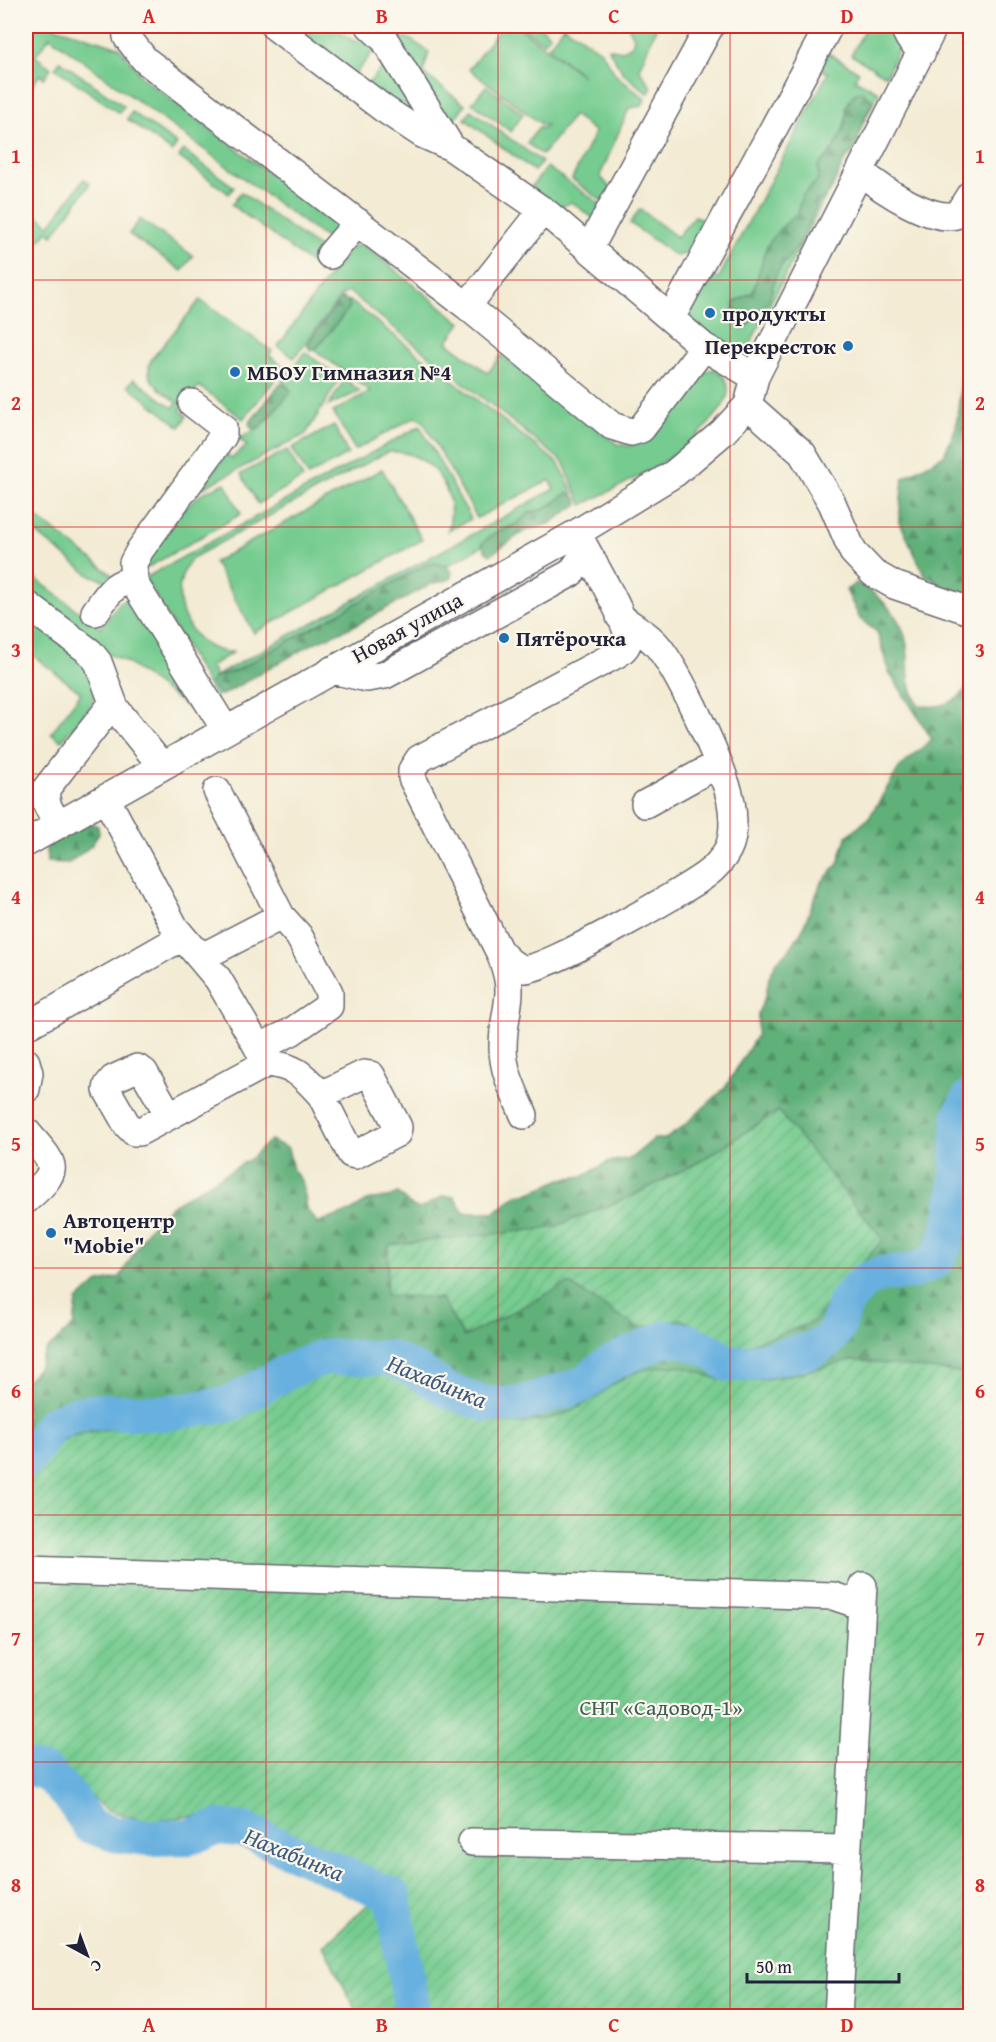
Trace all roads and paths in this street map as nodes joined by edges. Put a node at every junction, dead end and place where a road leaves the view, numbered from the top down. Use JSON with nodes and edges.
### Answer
{"nodes":[{"id":1,"x":126,"y":26,"type":"edge"},
{"id":2,"x":274,"y":26,"type":"edge"},
{"id":3,"x":370,"y":26,"type":"edge"},
{"id":4,"x":710,"y":26,"type":"edge"},
{"id":5,"x":829,"y":26,"type":"edge"},
{"id":6,"x":903,"y":26,"type":"edge"},
{"id":7,"x":934,"y":26,"type":"edge"},
{"id":8,"x":922,"y":52,"type":"junction"},
{"id":9,"x":451,"y":147,"type":"junction"},
{"id":10,"x":861,"y":172,"type":"junction"},
{"id":11,"x":970,"y":195,"type":"edge"},
{"id":12,"x":543,"y":210,"type":"junction"},
{"id":13,"x":358,"y":222,"type":"junction"},
{"id":14,"x":590,"y":247,"type":"junction"},
{"id":15,"x":330,"y":255,"type":"dead end"},
{"id":16,"x":467,"y":306,"type":"junction"},
{"id":17,"x":671,"y":318,"type":"junction"},
{"id":18,"x":704,"y":348,"type":"junction"},
{"id":19,"x":755,"y":377,"type":"junction"},
{"id":20,"x":192,"y":404,"type":"dead end"},
{"id":21,"x":748,"y":405,"type":"junction"},
{"id":22,"x":579,"y":538,"type":"junction"},
{"id":23,"x":134,"y":583,"type":"junction"},
{"id":24,"x":26,"y":604,"type":"edge"},
{"id":25,"x":970,"y":611,"type":"edge"},
{"id":26,"x":95,"y":612,"type":"dead end"},
{"id":27,"x":620,"y":617,"type":"junction"},
{"id":28,"x":113,"y":703,"type":"junction"},
{"id":29,"x":225,"y":729,"type":"junction"},
{"id":30,"x":161,"y":765,"type":"junction"},
{"id":31,"x":724,"y":778,"type":"junction"},
{"id":32,"x":217,"y":791,"type":"dead end"},
{"id":33,"x":106,"y":798,"type":"junction"},
{"id":34,"x":645,"y":804,"type":"dead end"},
{"id":35,"x":58,"y":825,"type":"junction"},
{"id":36,"x":26,"y":843,"type":"edge"},
{"id":37,"x":281,"y":915,"type":"junction"},
{"id":38,"x":187,"y":943,"type":"junction"},
{"id":39,"x":499,"y":951,"type":"junction"},
{"id":40,"x":30,"y":1024,"type":"dead end"},
{"id":41,"x":262,"y":1056,"type":"junction"},
{"id":42,"x":26,"y":1062,"type":"edge"},
{"id":43,"x":26,"y":1089,"type":"edge"},
{"id":44,"x":321,"y":1095,"type":"dead end"},
{"id":45,"x":524,"y":1115,"type":"dead end"},
{"id":46,"x":169,"y":1116,"type":"dead end"},
{"id":47,"x":26,"y":1131,"type":"edge"},
{"id":48,"x":26,"y":1200,"type":"edge"},
{"id":49,"x":26,"y":1570,"type":"edge"},
{"id":50,"x":472,"y":1842,"type":"dead end"},
{"id":51,"x":846,"y":1849,"type":"junction"},
{"id":52,"x":838,"y":2016,"type":"edge"}],
"edges":[{"from":1,"to":13,"type":"street"},
{"from":2,"to":9,"type":"street"},
{"from":3,"to":9,"type":"street"},
{"from":4,"to":14,"type":"street"},
{"from":5,"to":17,"type":"street"},
{"from":6,"to":8,"type":"street"},
{"from":7,"to":8,"type":"street","name":"Новая улица"},
{"from":8,"to":10,"type":"street","name":"Новая улица"},
{"from":9,"to":12,"type":"street"},
{"from":10,"to":11,"type":"street"},
{"from":10,"to":19,"type":"street","name":"Новая улица"},
{"from":12,"to":14,"type":"street"},
{"from":12,"to":16,"type":"street"},
{"from":13,"to":15,"type":"street"},
{"from":13,"to":16,"type":"street"},
{"from":14,"to":17,"type":"street"},
{"from":16,"to":18,"type":"street"},
{"from":17,"to":18,"type":"street"},
{"from":18,"to":19,"type":"street"},
{"from":19,"to":21,"type":"street","name":"Новая улица"},
{"from":20,"to":23,"type":"street"},
{"from":21,"to":22,"type":"street","name":"Новая улица"},
{"from":21,"to":25,"type":"street"},
{"from":22,"to":27,"type":"street"},
{"from":22,"to":29,"type":"street","name":"Новая улица"},
{"from":23,"to":26,"type":"street"},
{"from":23,"to":29,"type":"street"},
{"from":24,"to":28,"type":"street"},
{"from":27,"to":31,"type":"street"},
{"from":27,"to":39,"type":"street"},
{"from":28,"to":30,"type":"street"},
{"from":28,"to":35,"type":"street"},
{"from":29,"to":30,"type":"street","name":"Новая улица"},
{"from":30,"to":33,"type":"street","name":"Новая улица"},
{"from":31,"to":34,"type":"street"},
{"from":31,"to":39,"type":"street"},
{"from":32,"to":37,"type":"street"},
{"from":33,"to":35,"type":"street","name":"Новая улица"},
{"from":33,"to":38,"type":"street"},
{"from":35,"to":36,"type":"street","name":"Новая улица"},
{"from":37,"to":38,"type":"street"},
{"from":37,"to":41,"type":"street"},
{"from":38,"to":40,"type":"street"},
{"from":38,"to":41,"type":"street"},
{"from":39,"to":45,"type":"street"},
{"from":41,"to":44,"type":"street"},
{"from":41,"to":46,"type":"street"},
{"from":42,"to":43,"type":"street"},
{"from":47,"to":48,"type":"street"},
{"from":49,"to":51,"type":"street"},
{"from":50,"to":51,"type":"street"},
{"from":51,"to":52,"type":"street"}]}
